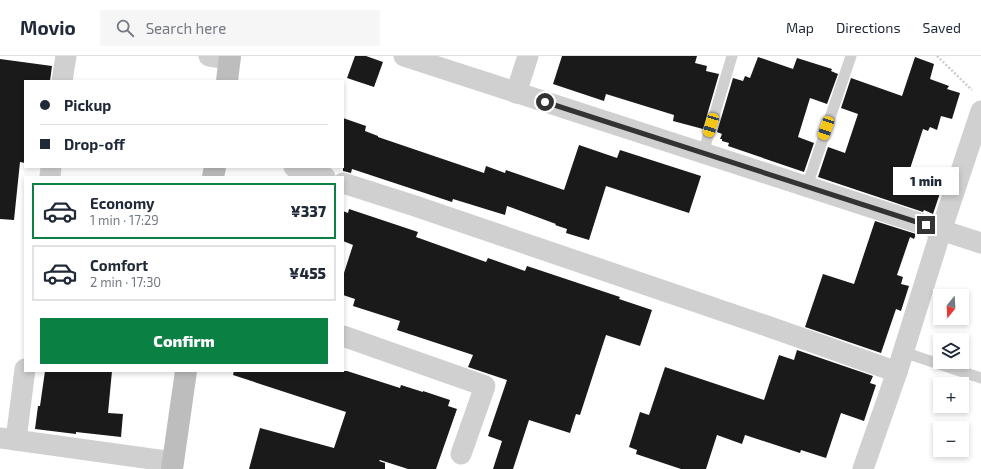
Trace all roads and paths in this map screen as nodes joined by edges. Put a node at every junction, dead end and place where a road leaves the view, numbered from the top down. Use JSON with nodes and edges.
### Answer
{"nodes":[{"id":1,"x":66,"y":56,"type":"edge"},
{"id":2,"x":404,"y":56,"type":"edge"},
{"id":3,"x":528,"y":56,"type":"edge"},
{"id":4,"x":732,"y":56,"type":"edge"},
{"id":5,"x":851,"y":56,"type":"edge"},
{"id":6,"x":938,"y":56,"type":"edge"},
{"id":7,"x":223,"y":57,"type":"edge"},
{"id":8,"x":62,"y":80,"type":"edge"},
{"id":9,"x":227,"y":80,"type":"edge"},
{"id":10,"x":516,"y":93,"type":"junction"},
{"id":11,"x":978,"y":102,"type":"edge"},
{"id":12,"x":703,"y":153,"type":"junction"},
{"id":13,"x":297,"y":168,"type":"edge"},
{"id":14,"x":322,"y":176,"type":"edge"},
{"id":15,"x":344,"y":183,"type":"edge"},
{"id":16,"x":807,"y":186,"type":"junction"},
{"id":17,"x":941,"y":230,"type":"junction"},
{"id":18,"x":981,"y":243,"type":"edge"},
{"id":19,"x":344,"y":336,"type":"edge"},
{"id":20,"x":903,"y":352,"type":"junction"},
{"id":21,"x":24,"y":372,"type":"edge"},
{"id":22,"x":186,"y":372,"type":"edge"},
{"id":23,"x":897,"y":372,"type":"junction"},
{"id":24,"x":981,"y":378,"type":"edge"},
{"id":25,"x":8,"y":439,"type":"edge"},
{"id":26,"x":461,"y":454,"type":"dead end"},
{"id":27,"x":173,"y":466,"type":"edge"},
{"id":28,"x":863,"y":469,"type":"edge"}],
"edges":[{"from":1,"to":8,"type":"street"},
{"from":2,"to":10,"type":"street"},
{"from":3,"to":10,"type":"street"},
{"from":4,"to":12,"type":"lane"},
{"from":5,"to":16,"type":"lane"},
{"from":6,"to":11,"type":"path"},
{"from":7,"to":9,"type":"main road"},
{"from":10,"to":12,"type":"street"},
{"from":11,"to":17,"type":"street"},
{"from":12,"to":16,"type":"street"},
{"from":13,"to":14,"type":"street"},
{"from":15,"to":23,"type":"street"},
{"from":16,"to":17,"type":"street"},
{"from":17,"to":18,"type":"street"},
{"from":17,"to":20,"type":"street"},
{"from":19,"to":26,"type":"street"},
{"from":20,"to":23,"type":"street"},
{"from":20,"to":24,"type":"lane"},
{"from":21,"to":25,"type":"street"},
{"from":22,"to":27,"type":"main road"},
{"from":23,"to":28,"type":"street"},
{"from":25,"to":27,"type":"street"}]}
